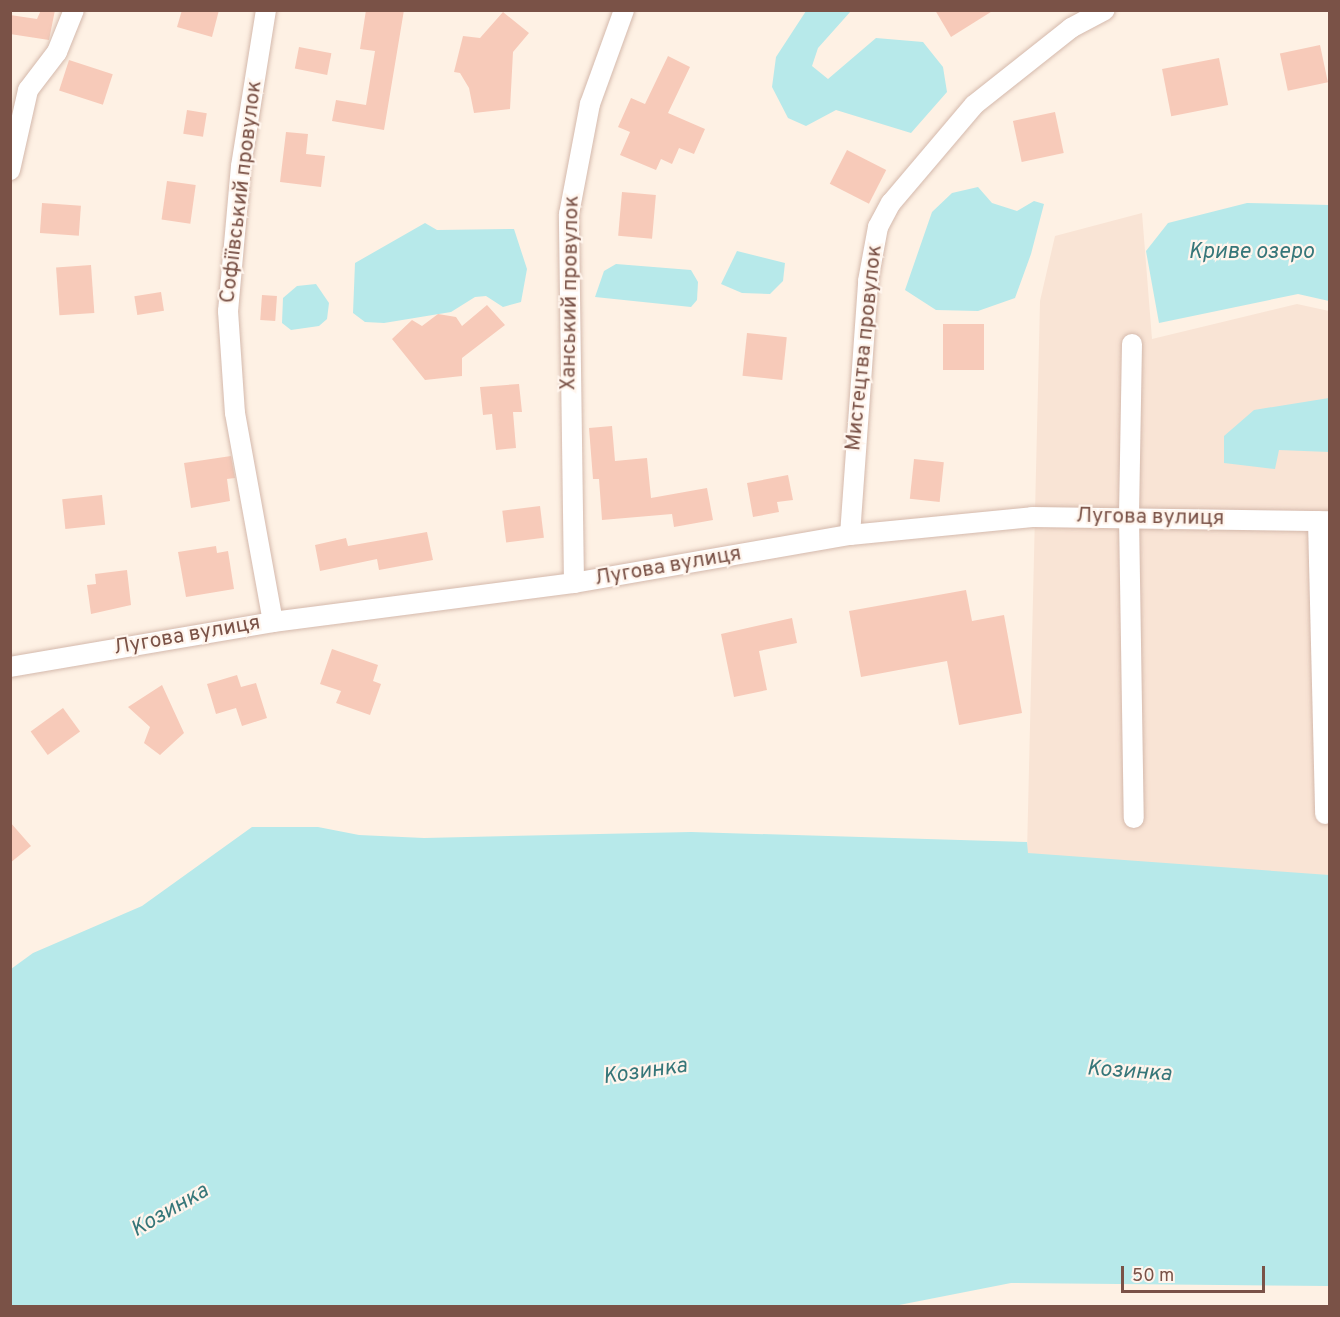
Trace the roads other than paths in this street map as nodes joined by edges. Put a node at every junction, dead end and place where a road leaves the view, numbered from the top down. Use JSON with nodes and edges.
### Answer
{"nodes":[{"id":1,"x":74,"y":10,"type":"edge"},
{"id":2,"x":266,"y":10,"type":"edge"},
{"id":3,"x":624,"y":10,"type":"edge"},
{"id":4,"x":1105,"y":10,"type":"edge"},
{"id":5,"x":10,"y":170,"type":"edge"},
{"id":6,"x":1132,"y":344,"type":"dead end"},
{"id":7,"x":1129,"y":516,"type":"junction"},
{"id":8,"x":1324,"y":521,"type":"edge"},
{"id":9,"x":850,"y":535,"type":"junction"},
{"id":10,"x":574,"y":583,"type":"junction"},
{"id":11,"x":273,"y":622,"type":"junction"},
{"id":12,"x":10,"y":667,"type":"edge"},
{"id":13,"x":1325,"y":814,"type":"dead end"},
{"id":14,"x":1134,"y":818,"type":"dead end"}],
"edges":[{"from":1,"to":5,"type":"street"},
{"from":2,"to":11,"type":"street","name":"Софіївський провулок"},
{"from":3,"to":10,"type":"street","name":"Ханський провулок"},
{"from":4,"to":9,"type":"street","name":"Мистецтва провулок"},
{"from":6,"to":7,"type":"street"},
{"from":7,"to":8,"type":"street","name":"Лугова вулиця"},
{"from":7,"to":9,"type":"street","name":"Лугова вулиця"},
{"from":7,"to":14,"type":"street"},
{"from":8,"to":13,"type":"street"},
{"from":9,"to":10,"type":"street","name":"Лугова вулиця"},
{"from":10,"to":11,"type":"street","name":"Лугова вулиця"},
{"from":11,"to":12,"type":"street","name":"Лугова вулиця"}]}
